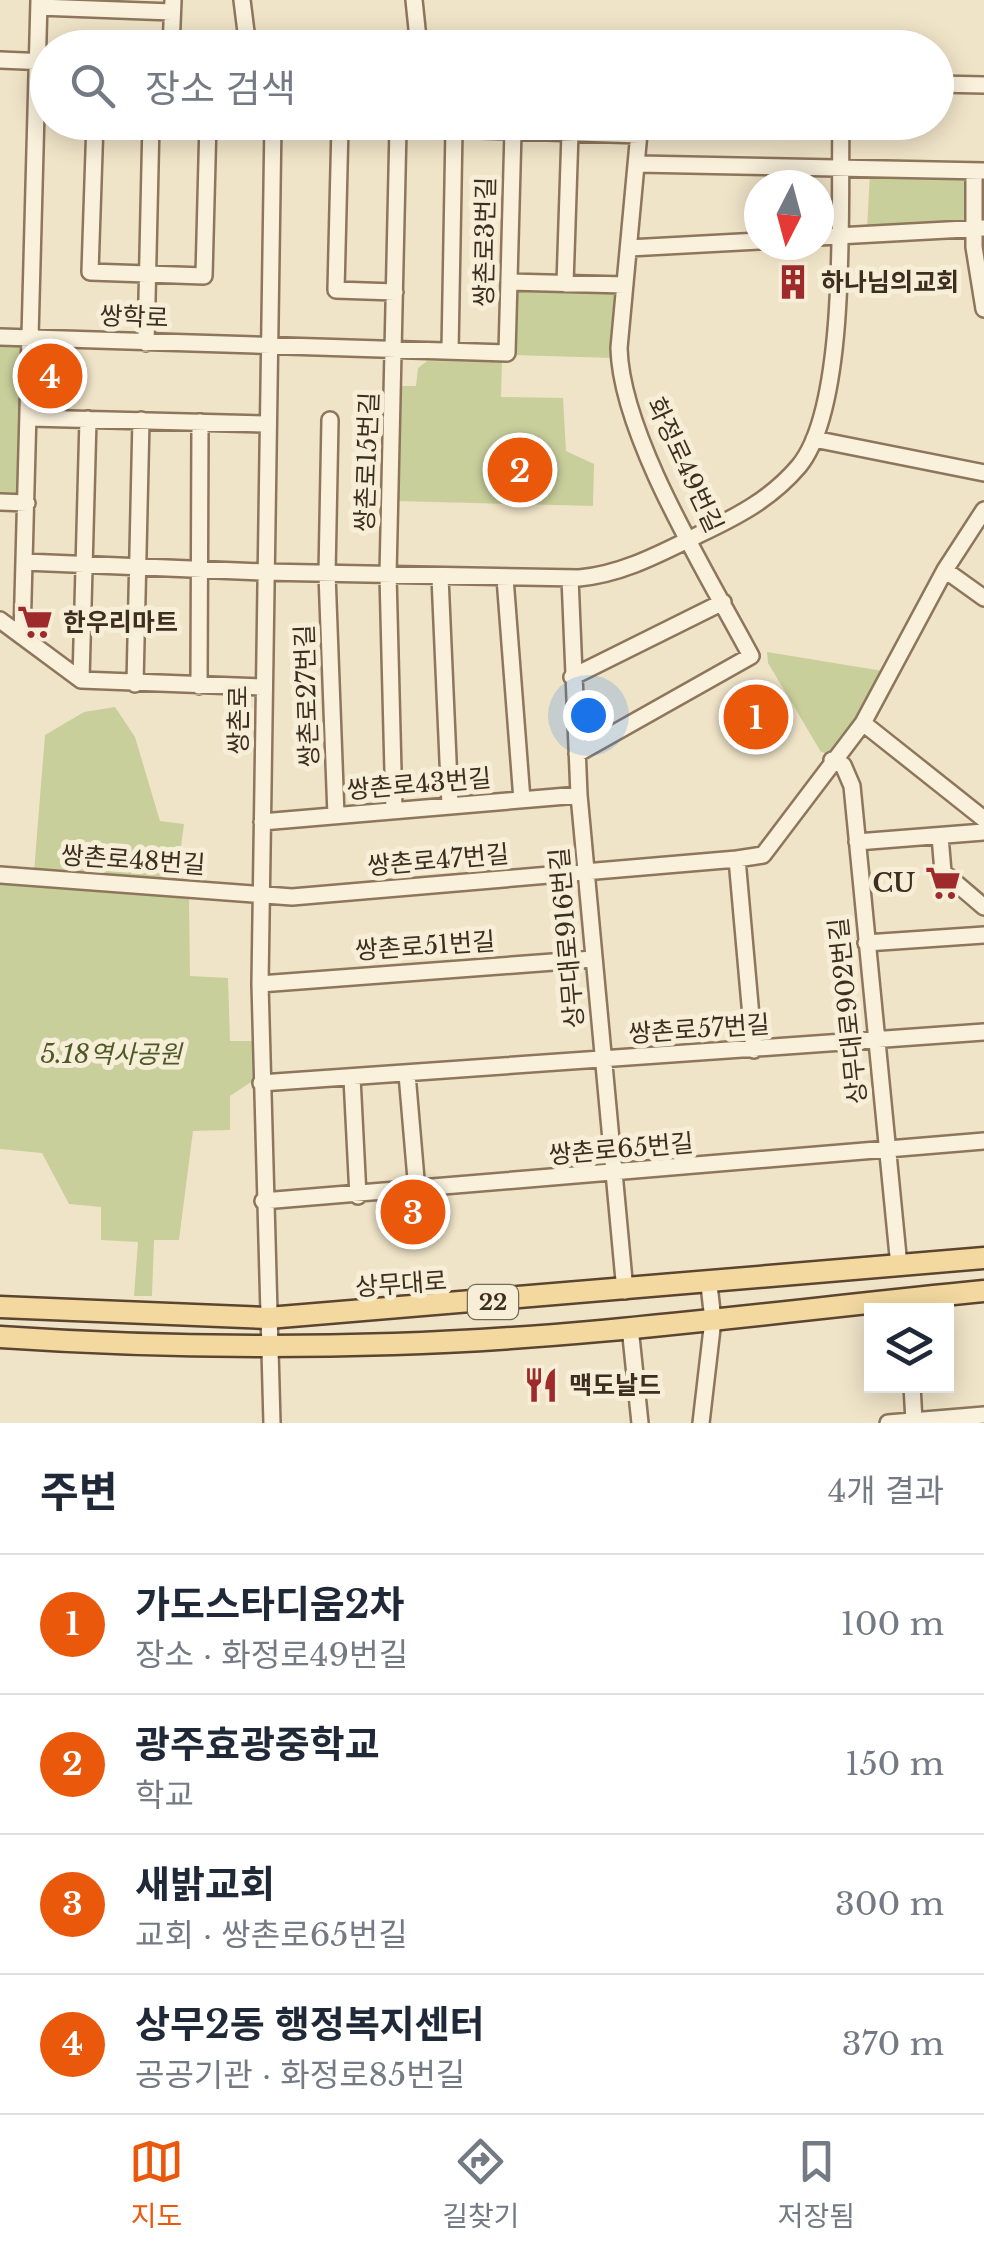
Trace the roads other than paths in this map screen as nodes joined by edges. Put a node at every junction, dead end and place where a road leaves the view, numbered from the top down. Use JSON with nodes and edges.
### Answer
{"nodes":[{"id":1,"x":242,"y":0,"type":"edge"},
{"id":2,"x":414,"y":0,"type":"edge"},
{"id":3,"x":39,"y":3,"type":"edge"},
{"id":4,"x":104,"y":5,"type":"edge"},
{"id":5,"x":172,"y":6,"type":"edge"},
{"id":6,"x":41,"y":30,"type":"edge"},
{"id":7,"x":246,"y":30,"type":"edge"},
{"id":8,"x":417,"y":30,"type":"edge"},
{"id":9,"x":0,"y":60,"type":"edge"},
{"id":10,"x":30,"y":61,"type":"edge"},
{"id":11,"x":954,"y":84,"type":"edge"},
{"id":12,"x":984,"y":85,"type":"edge"},
{"id":13,"x":41,"y":140,"type":"edge"},
{"id":14,"x":94,"y":140,"type":"edge"},
{"id":15,"x":151,"y":140,"type":"edge"},
{"id":16,"x":208,"y":140,"type":"edge"},
{"id":17,"x":272,"y":140,"type":"edge"},
{"id":18,"x":340,"y":140,"type":"edge"},
{"id":19,"x":398,"y":140,"type":"edge"},
{"id":20,"x":454,"y":140,"type":"edge"},
{"id":21,"x":512,"y":140,"type":"edge"},
{"id":22,"x":570,"y":140,"type":"edge"},
{"id":23,"x":639,"y":140,"type":"edge"},
{"id":24,"x":841,"y":140,"type":"edge"},
{"id":25,"x":638,"y":164,"type":"junction"},
{"id":26,"x":840,"y":168,"type":"junction"},
{"id":27,"x":979,"y":171,"type":"edge"},
{"id":28,"x":978,"y":228,"type":"edge"},
{"id":29,"x":834,"y":236,"type":"edge"},
{"id":30,"x":837,"y":236,"type":"junction"},
{"id":31,"x":744,"y":242,"type":"edge"},
{"id":32,"x":629,"y":248,"type":"junction"},
{"id":33,"x":148,"y":274,"type":"junction"},
{"id":34,"x":509,"y":282,"type":"junction"},
{"id":35,"x":565,"y":284,"type":"junction"},
{"id":36,"x":624,"y":285,"type":"junction"},
{"id":37,"x":395,"y":292,"type":"junction"},
{"id":38,"x":984,"y":309,"type":"edge"},
{"id":39,"x":0,"y":337,"type":"edge"},
{"id":40,"x":33,"y":339,"type":"junction"},
{"id":41,"x":146,"y":343,"type":"junction"},
{"id":42,"x":266,"y":346,"type":"junction"},
{"id":43,"x":395,"y":350,"type":"junction"},
{"id":44,"x":450,"y":351,"type":"junction"},
{"id":45,"x":30,"y":418,"type":"junction"},
{"id":46,"x":88,"y":419,"type":"junction"},
{"id":47,"x":141,"y":420,"type":"junction"},
{"id":48,"x":330,"y":420,"type":"dead end"},
{"id":49,"x":200,"y":422,"type":"junction"},
{"id":50,"x":265,"y":424,"type":"junction"},
{"id":51,"x":814,"y":439,"type":"junction"},
{"id":52,"x":984,"y":473,"type":"edge"},
{"id":53,"x":0,"y":502,"type":"edge"},
{"id":54,"x":27,"y":503,"type":"junction"},
{"id":55,"x":984,"y":510,"type":"edge"},
{"id":56,"x":690,"y":538,"type":"junction"},
{"id":57,"x":25,"y":562,"type":"junction"},
{"id":58,"x":84,"y":564,"type":"junction"},
{"id":59,"x":139,"y":567,"type":"junction"},
{"id":60,"x":197,"y":568,"type":"junction"},
{"id":61,"x":945,"y":570,"type":"junction"},
{"id":62,"x":263,"y":572,"type":"junction"},
{"id":63,"x":327,"y":574,"type":"junction"},
{"id":64,"x":388,"y":575,"type":"junction"},
{"id":65,"x":440,"y":577,"type":"junction"},
{"id":66,"x":505,"y":578,"type":"junction"},
{"id":67,"x":570,"y":578,"type":"junction"},
{"id":68,"x":984,"y":598,"type":"edge"},
{"id":69,"x":722,"y":602,"type":"junction"},
{"id":70,"x":0,"y":620,"type":"edge"},
{"id":71,"x":22,"y":636,"type":"junction"},
{"id":72,"x":572,"y":677,"type":"junction"},
{"id":73,"x":80,"y":680,"type":"junction"},
{"id":74,"x":135,"y":684,"type":"junction"},
{"id":75,"x":199,"y":686,"type":"junction"},
{"id":76,"x":263,"y":688,"type":"junction"},
{"id":77,"x":863,"y":723,"type":"junction"},
{"id":78,"x":577,"y":754,"type":"junction"},
{"id":79,"x":832,"y":760,"type":"junction"},
{"id":80,"x":579,"y":795,"type":"junction"},
{"id":81,"x":522,"y":800,"type":"junction"},
{"id":82,"x":450,"y":806,"type":"junction"},
{"id":83,"x":394,"y":811,"type":"junction"},
{"id":84,"x":336,"y":816,"type":"junction"},
{"id":85,"x":984,"y":819,"type":"edge"},
{"id":86,"x":262,"y":822,"type":"junction"},
{"id":87,"x":984,"y":832,"type":"edge"},
{"id":88,"x":940,"y":836,"type":"junction"},
{"id":89,"x":857,"y":842,"type":"junction"},
{"id":90,"x":738,"y":858,"type":"junction"},
{"id":91,"x":587,"y":874,"type":"junction"},
{"id":92,"x":0,"y":875,"type":"edge"},
{"id":93,"x":262,"y":896,"type":"junction"},
{"id":94,"x":984,"y":907,"type":"edge"},
{"id":95,"x":984,"y":936,"type":"edge"},
{"id":96,"x":866,"y":943,"type":"junction"},
{"id":97,"x":594,"y":959,"type":"junction"},
{"id":98,"x":260,"y":984,"type":"junction"},
{"id":99,"x":984,"y":1032,"type":"edge"},
{"id":100,"x":876,"y":1040,"type":"junction"},
{"id":101,"x":754,"y":1050,"type":"junction"},
{"id":102,"x":604,"y":1061,"type":"junction"},
{"id":103,"x":407,"y":1074,"type":"junction"},
{"id":104,"x":352,"y":1078,"type":"junction"},
{"id":105,"x":261,"y":1084,"type":"junction"},
{"id":106,"x":984,"y":1142,"type":"edge"},
{"id":107,"x":887,"y":1152,"type":"junction"},
{"id":108,"x":615,"y":1175,"type":"junction"},
{"id":109,"x":417,"y":1191,"type":"junction"},
{"id":110,"x":358,"y":1196,"type":"junction"},
{"id":111,"x":262,"y":1201,"type":"junction"},
{"id":112,"x":984,"y":1258,"type":"edge"},
{"id":113,"x":899,"y":1266,"type":"junction"},
{"id":114,"x":709,"y":1284,"type":"junction"},
{"id":115,"x":984,"y":1291,"type":"edge"},
{"id":116,"x":626,"y":1292,"type":"junction"},
{"id":117,"x":915,"y":1303,"type":"edge"},
{"id":118,"x":0,"y":1307,"type":"edge"},
{"id":119,"x":864,"y":1308,"type":"edge"},
{"id":120,"x":268,"y":1318,"type":"junction"},
{"id":121,"x":713,"y":1320,"type":"junction"},
{"id":122,"x":630,"y":1326,"type":"junction"},
{"id":123,"x":0,"y":1337,"type":"edge"},
{"id":124,"x":269,"y":1347,"type":"junction"},
{"id":125,"x":912,"y":1393,"type":"edge"},
{"id":126,"x":984,"y":1416,"type":"edge"},
{"id":127,"x":914,"y":1421,"type":"edge"},
{"id":128,"x":272,"y":1423,"type":"edge"},
{"id":129,"x":640,"y":1423,"type":"edge"},
{"id":130,"x":701,"y":1423,"type":"edge"},
{"id":131,"x":888,"y":1423,"type":"edge"}],
"edges":[{"from":1,"to":7,"type":"street"},
{"from":2,"to":8,"type":"street"},
{"from":3,"to":4,"type":"street"},
{"from":3,"to":6,"type":"street"},
{"from":4,"to":5,"type":"street"},
{"from":9,"to":10,"type":"street"},
{"from":11,"to":12,"type":"street"},
{"from":13,"to":40,"type":"street"},
{"from":14,"to":33,"type":"street"},
{"from":15,"to":33,"type":"street"},
{"from":16,"to":33,"type":"street"},
{"from":17,"to":42,"type":"street","name":"쌍촌로"},
{"from":18,"to":37,"type":"street"},
{"from":19,"to":37,"type":"street"},
{"from":20,"to":44,"type":"street","name":"쌍촌로3번길"},
{"from":21,"to":34,"type":"street","name":"쌍촌로3번길"},
{"from":22,"to":35,"type":"street"},
{"from":23,"to":25,"type":"street","name":"화정로49번길"},
{"from":24,"to":26,"type":"street"},
{"from":25,"to":26,"type":"street"},
{"from":25,"to":32,"type":"street","name":"화정로49번길"},
{"from":26,"to":27,"type":"street"},
{"from":26,"to":30,"type":"street"},
{"from":27,"to":28,"type":"street"},
{"from":28,"to":30,"type":"street"},
{"from":28,"to":38,"type":"street"},
{"from":29,"to":30,"type":"street"},
{"from":30,"to":51,"type":"street"},
{"from":31,"to":32,"type":"street"},
{"from":32,"to":36,"type":"street","name":"화정로49번길"},
{"from":33,"to":41,"type":"street"},
{"from":34,"to":35,"type":"street"},
{"from":34,"to":44,"type":"street","name":"쌍촌로3번길"},
{"from":35,"to":36,"type":"street"},
{"from":36,"to":56,"type":"street","name":"화정로49번길"},
{"from":37,"to":43,"type":"street"},
{"from":39,"to":40,"type":"street","name":"쌍학로"},
{"from":40,"to":41,"type":"street","name":"쌍학로"},
{"from":40,"to":45,"type":"street"},
{"from":41,"to":42,"type":"street","name":"쌍학로"},
{"from":42,"to":43,"type":"street"},
{"from":42,"to":50,"type":"street","name":"쌍촌로"},
{"from":43,"to":44,"type":"street"},
{"from":43,"to":64,"type":"street","name":"쌍촌로15번길"},
{"from":45,"to":46,"type":"street"},
{"from":45,"to":54,"type":"street"},
{"from":46,"to":47,"type":"street"},
{"from":46,"to":58,"type":"street"},
{"from":47,"to":49,"type":"street"},
{"from":47,"to":59,"type":"street"},
{"from":48,"to":63,"type":"street","name":"쌍촌로27번길"},
{"from":49,"to":50,"type":"street"},
{"from":49,"to":60,"type":"street"},
{"from":50,"to":62,"type":"street","name":"쌍촌로"},
{"from":51,"to":52,"type":"street"},
{"from":51,"to":56,"type":"street"},
{"from":53,"to":54,"type":"street"},
{"from":54,"to":57,"type":"street"},
{"from":55,"to":61,"type":"street","name":"쌍촌로47번길"},
{"from":56,"to":67,"type":"street"},
{"from":56,"to":69,"type":"street","name":"화정로49번길"},
{"from":57,"to":58,"type":"street"},
{"from":57,"to":71,"type":"street"},
{"from":58,"to":59,"type":"street"},
{"from":58,"to":73,"type":"street"},
{"from":59,"to":60,"type":"street"},
{"from":59,"to":74,"type":"street"},
{"from":60,"to":62,"type":"street"},
{"from":60,"to":75,"type":"street"},
{"from":61,"to":68,"type":"street"},
{"from":61,"to":77,"type":"street","name":"쌍촌로47번길"},
{"from":62,"to":63,"type":"street"},
{"from":62,"to":76,"type":"street","name":"쌍촌로"},
{"from":63,"to":64,"type":"street"},
{"from":63,"to":84,"type":"street","name":"쌍촌로27번길"},
{"from":64,"to":65,"type":"street"},
{"from":64,"to":83,"type":"street"},
{"from":65,"to":66,"type":"street"},
{"from":65,"to":82,"type":"street"},
{"from":66,"to":67,"type":"street"},
{"from":66,"to":81,"type":"street"},
{"from":67,"to":72,"type":"street","name":"상무대로916번길"},
{"from":69,"to":72,"type":"street"},
{"from":69,"to":78,"type":"street","name":"화정로49번길"},
{"from":70,"to":71,"type":"street"},
{"from":71,"to":73,"type":"street"},
{"from":72,"to":78,"type":"street","name":"상무대로916번길"},
{"from":73,"to":74,"type":"street"},
{"from":74,"to":75,"type":"street"},
{"from":75,"to":76,"type":"street"},
{"from":76,"to":86,"type":"street","name":"쌍촌로"},
{"from":77,"to":79,"type":"street","name":"쌍촌로47번길"},
{"from":77,"to":85,"type":"street"},
{"from":78,"to":80,"type":"street","name":"상무대로916번길"},
{"from":79,"to":89,"type":"street","name":"상무대로902번길"},
{"from":79,"to":90,"type":"street","name":"쌍촌로47번길"},
{"from":80,"to":81,"type":"street","name":"쌍촌로43번길"},
{"from":80,"to":91,"type":"street","name":"상무대로916번길"},
{"from":81,"to":82,"type":"street","name":"쌍촌로43번길"},
{"from":82,"to":83,"type":"street","name":"쌍촌로43번길"},
{"from":83,"to":84,"type":"street","name":"쌍촌로43번길"},
{"from":84,"to":86,"type":"street","name":"쌍촌로43번길"},
{"from":86,"to":93,"type":"street","name":"쌍촌로"},
{"from":87,"to":88,"type":"street"},
{"from":88,"to":89,"type":"street"},
{"from":88,"to":94,"type":"street"},
{"from":89,"to":96,"type":"street","name":"상무대로902번길"},
{"from":90,"to":91,"type":"street","name":"쌍촌로47번길"},
{"from":90,"to":101,"type":"street"},
{"from":91,"to":93,"type":"street","name":"쌍촌로47번길"},
{"from":91,"to":97,"type":"street","name":"상무대로916번길"},
{"from":92,"to":93,"type":"street","name":"쌍촌로48번길"},
{"from":93,"to":98,"type":"street","name":"쌍촌로"},
{"from":95,"to":96,"type":"street"},
{"from":96,"to":100,"type":"street","name":"상무대로902번길"},
{"from":97,"to":98,"type":"street","name":"쌍촌로51번길"},
{"from":97,"to":102,"type":"street","name":"상무대로916번길"},
{"from":98,"to":105,"type":"street","name":"쌍촌로"},
{"from":99,"to":100,"type":"street","name":"쌍촌로57번길"},
{"from":100,"to":101,"type":"street","name":"쌍촌로57번길"},
{"from":100,"to":107,"type":"street","name":"상무대로902번길"},
{"from":101,"to":102,"type":"street","name":"쌍촌로57번길"},
{"from":102,"to":103,"type":"street","name":"쌍촌로57번길"},
{"from":102,"to":108,"type":"street","name":"상무대로916번길"},
{"from":103,"to":104,"type":"street","name":"쌍촌로57번길"},
{"from":103,"to":109,"type":"street"},
{"from":104,"to":105,"type":"street","name":"쌍촌로57번길"},
{"from":104,"to":110,"type":"street"},
{"from":105,"to":111,"type":"street","name":"쌍촌로"},
{"from":106,"to":107,"type":"street","name":"쌍촌로65번길"},
{"from":107,"to":108,"type":"street","name":"쌍촌로65번길"},
{"from":107,"to":113,"type":"street","name":"상무대로902번길"},
{"from":108,"to":109,"type":"street","name":"쌍촌로65번길"},
{"from":108,"to":116,"type":"street","name":"상무대로916번길"},
{"from":109,"to":110,"type":"street","name":"쌍촌로65번길"},
{"from":110,"to":111,"type":"street","name":"쌍촌로65번길"},
{"from":111,"to":120,"type":"street","name":"쌍촌로"},
{"from":112,"to":113,"type":"main road","name":"상무대로","number":"22"},
{"from":113,"to":114,"type":"main road","name":"상무대로","number":"22"},
{"from":114,"to":116,"type":"main road","name":"상무대로","number":"22"},
{"from":114,"to":121,"type":"street"},
{"from":115,"to":117,"type":"main road","number":"22"},
{"from":116,"to":120,"type":"main road","name":"상무대로","number":"22"},
{"from":118,"to":120,"type":"main road","name":"상무대로","number":"22"},
{"from":119,"to":121,"type":"main road","number":"22"},
{"from":120,"to":124,"type":"street","name":"쌍촌로"},
{"from":121,"to":122,"type":"main road","number":"22"},
{"from":121,"to":130,"type":"street"},
{"from":122,"to":124,"type":"main road","number":"22"},
{"from":122,"to":129,"type":"street"},
{"from":123,"to":124,"type":"main road","number":"22"},
{"from":124,"to":128,"type":"street","name":"쌍촌로"},
{"from":125,"to":127,"type":"street"},
{"from":126,"to":127,"type":"street"},
{"from":127,"to":131,"type":"street"}]}
